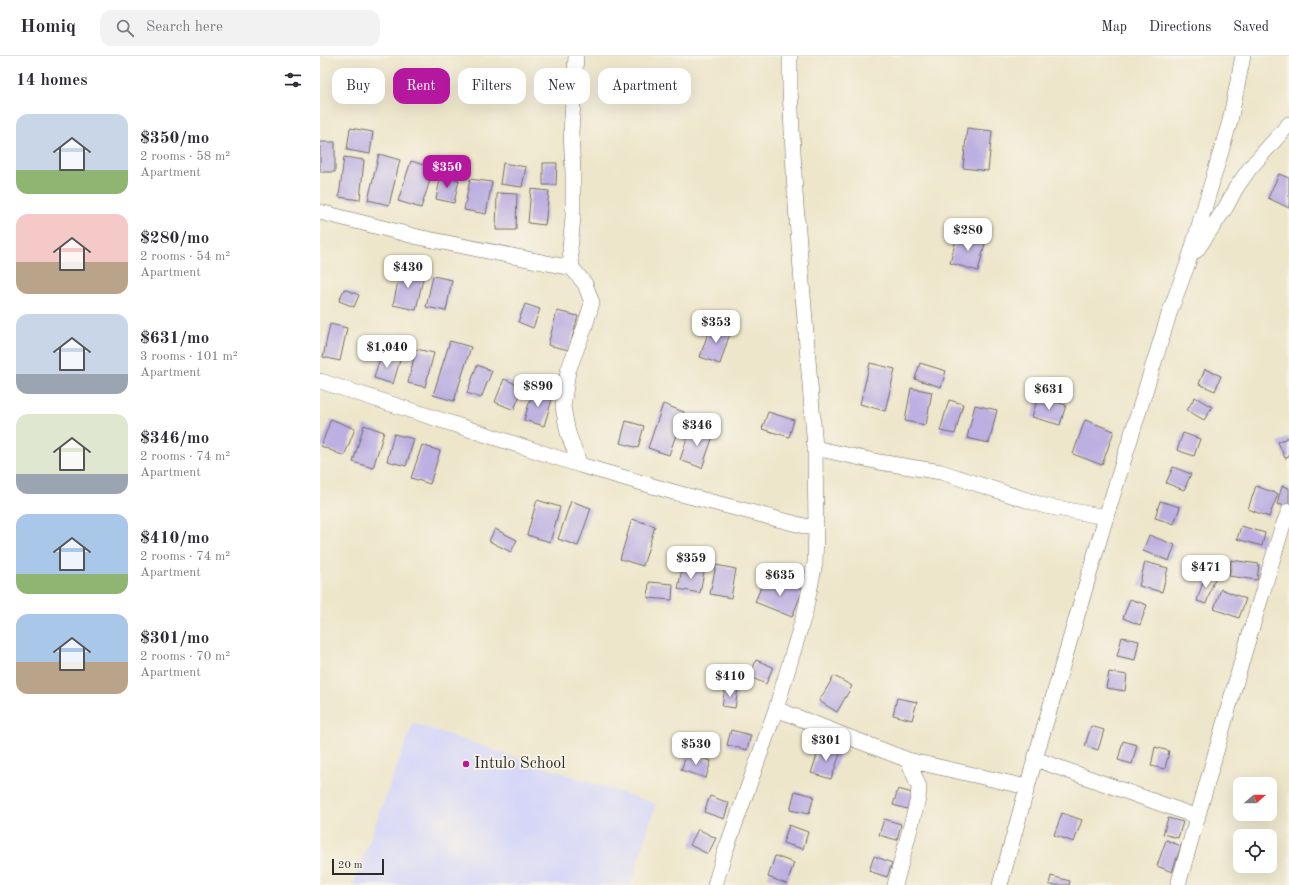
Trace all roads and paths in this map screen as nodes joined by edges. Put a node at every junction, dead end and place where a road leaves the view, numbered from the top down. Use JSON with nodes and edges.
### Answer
{"nodes":[{"id":1,"x":576,"y":56,"type":"edge"},
{"id":2,"x":790,"y":56,"type":"edge"},
{"id":3,"x":1243,"y":56,"type":"edge"},
{"id":4,"x":1289,"y":124,"type":"edge"},
{"id":5,"x":320,"y":212,"type":"edge"},
{"id":6,"x":1188,"y":264,"type":"junction"},
{"id":7,"x":572,"y":268,"type":"junction"},
{"id":8,"x":320,"y":380,"type":"edge"},
{"id":9,"x":815,"y":448,"type":"junction"},
{"id":10,"x":580,"y":464,"type":"junction"},
{"id":11,"x":1289,"y":511,"type":"edge"},
{"id":12,"x":1106,"y":517,"type":"junction"},
{"id":13,"x":816,"y":529,"type":"junction"},
{"id":14,"x":776,"y":709,"type":"junction"},
{"id":15,"x":1035,"y":759,"type":"junction"},
{"id":16,"x":908,"y":760,"type":"junction"},
{"id":17,"x":1027,"y":787,"type":"junction"},
{"id":18,"x":1198,"y":817,"type":"junction"},
{"id":19,"x":715,"y":885,"type":"edge"},
{"id":20,"x":895,"y":885,"type":"edge"},
{"id":21,"x":1000,"y":885,"type":"edge"},
{"id":22,"x":1178,"y":885,"type":"edge"}],
"edges":[{"from":1,"to":7,"type":"street"},
{"from":2,"to":9,"type":"street"},
{"from":3,"to":6,"type":"street"},
{"from":4,"to":6,"type":"street"},
{"from":5,"to":7,"type":"street"},
{"from":6,"to":12,"type":"street"},
{"from":7,"to":10,"type":"street"},
{"from":8,"to":10,"type":"street"},
{"from":9,"to":12,"type":"street"},
{"from":9,"to":13,"type":"street"},
{"from":10,"to":13,"type":"street"},
{"from":11,"to":18,"type":"street"},
{"from":12,"to":15,"type":"street"},
{"from":13,"to":14,"type":"street"},
{"from":14,"to":16,"type":"street"},
{"from":14,"to":19,"type":"street"},
{"from":15,"to":17,"type":"street"},
{"from":15,"to":18,"type":"street"},
{"from":16,"to":17,"type":"street"},
{"from":16,"to":20,"type":"street"},
{"from":17,"to":21,"type":"street"},
{"from":18,"to":22,"type":"street"}]}
